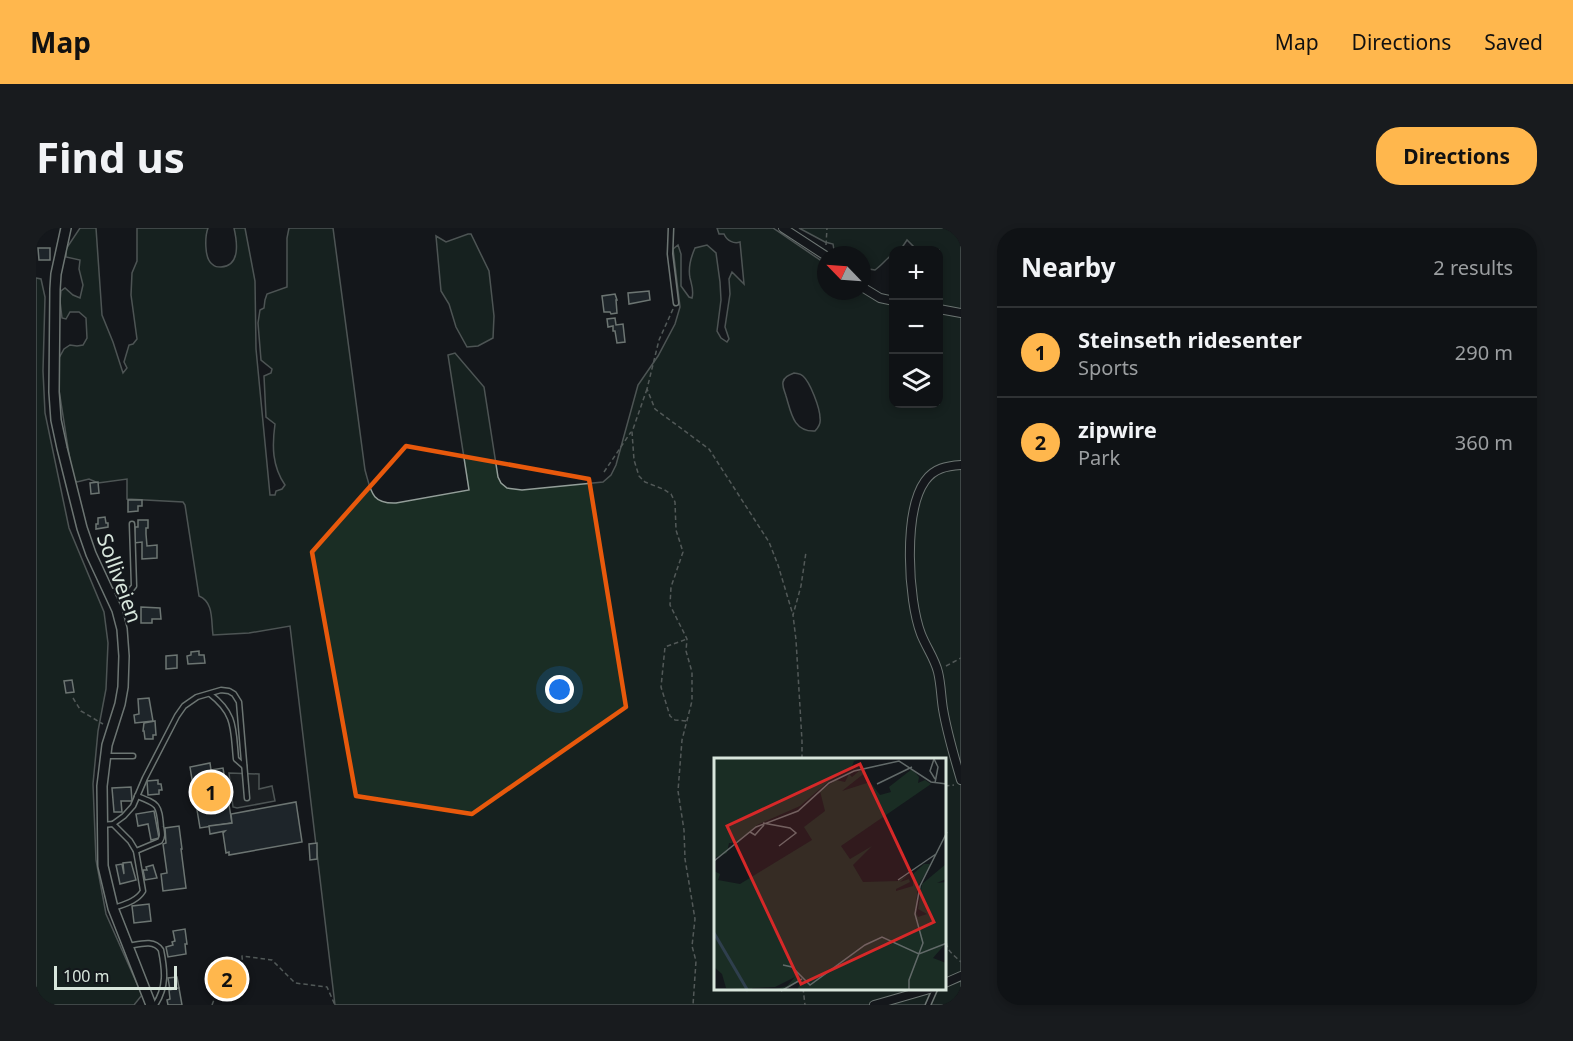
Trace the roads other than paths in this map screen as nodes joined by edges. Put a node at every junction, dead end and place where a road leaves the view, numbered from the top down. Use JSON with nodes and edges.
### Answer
{"nodes":[{"id":1,"x":66,"y":228,"type":"edge"},
{"id":2,"x":671,"y":228,"type":"edge"},
{"id":3,"x":783,"y":228,"type":"edge"},
{"id":4,"x":817,"y":250,"type":"edge"},
{"id":5,"x":871,"y":292,"type":"edge"},
{"id":6,"x":889,"y":300,"type":"edge"},
{"id":7,"x":676,"y":303,"type":"road end"},
{"id":8,"x":943,"y":310,"type":"edge"},
{"id":9,"x":961,"y":313,"type":"edge"},
{"id":10,"x":961,"y":465,"type":"edge"},
{"id":11,"x":132,"y":524,"type":"dead end"},
{"id":12,"x":109,"y":591,"type":"junction"},
{"id":13,"x":210,"y":694,"type":"junction"},
{"id":14,"x":105,"y":756,"type":"junction"},
{"id":15,"x":133,"y":756,"type":"dead end"},
{"id":16,"x":244,"y":766,"type":"junction"},
{"id":17,"x":961,"y":782,"type":"edge"},
{"id":18,"x":137,"y":796,"type":"junction"},
{"id":19,"x":247,"y":798,"type":"dead end"},
{"id":20,"x":113,"y":824,"type":"junction"},
{"id":21,"x":101,"y":825,"type":"junction"},
{"id":22,"x":136,"y":851,"type":"junction"},
{"id":23,"x":113,"y":908,"type":"junction"},
{"id":24,"x":128,"y":946,"type":"junction"},
{"id":25,"x":961,"y":976,"type":"edge"},
{"id":26,"x":946,"y":983,"type":"edge"},
{"id":27,"x":927,"y":990,"type":"edge"},
{"id":28,"x":933,"y":990,"type":"edge"},
{"id":29,"x":153,"y":1005,"type":"edge"},
{"id":30,"x":874,"y":1005,"type":"edge"},
{"id":31,"x":928,"y":1005,"type":"edge"}],
"edges":[{"from":1,"to":12,"type":"street","name":"Solliveien"},
{"from":2,"to":7,"type":"lane"},
{"from":3,"to":4,"type":"street"},
{"from":5,"to":6,"type":"street"},
{"from":8,"to":9,"type":"street"},
{"from":10,"to":17,"type":"street"},
{"from":11,"to":12,"type":"lane"},
{"from":12,"to":14,"type":"street","name":"Solliveien"},
{"from":13,"to":16,"type":"lane"},
{"from":13,"to":16,"type":"lane"},
{"from":13,"to":18,"type":"lane"},
{"from":14,"to":15,"type":"lane"},
{"from":14,"to":21,"type":"street","name":"Solliveien"},
{"from":16,"to":19,"type":"lane"},
{"from":18,"to":20,"type":"lane"},
{"from":18,"to":22,"type":"lane"},
{"from":20,"to":21,"type":"lane"},
{"from":20,"to":22,"type":"lane"},
{"from":21,"to":23,"type":"street","name":"Solliveien"},
{"from":22,"to":23,"type":"lane"},
{"from":23,"to":24,"type":"street","name":"Solliveien"},
{"from":24,"to":29,"type":"street","name":"Solliveien"},
{"from":24,"to":29,"type":"lane"},
{"from":25,"to":26,"type":"street"},
{"from":27,"to":30,"type":"street"},
{"from":28,"to":31,"type":"lane"}]}
